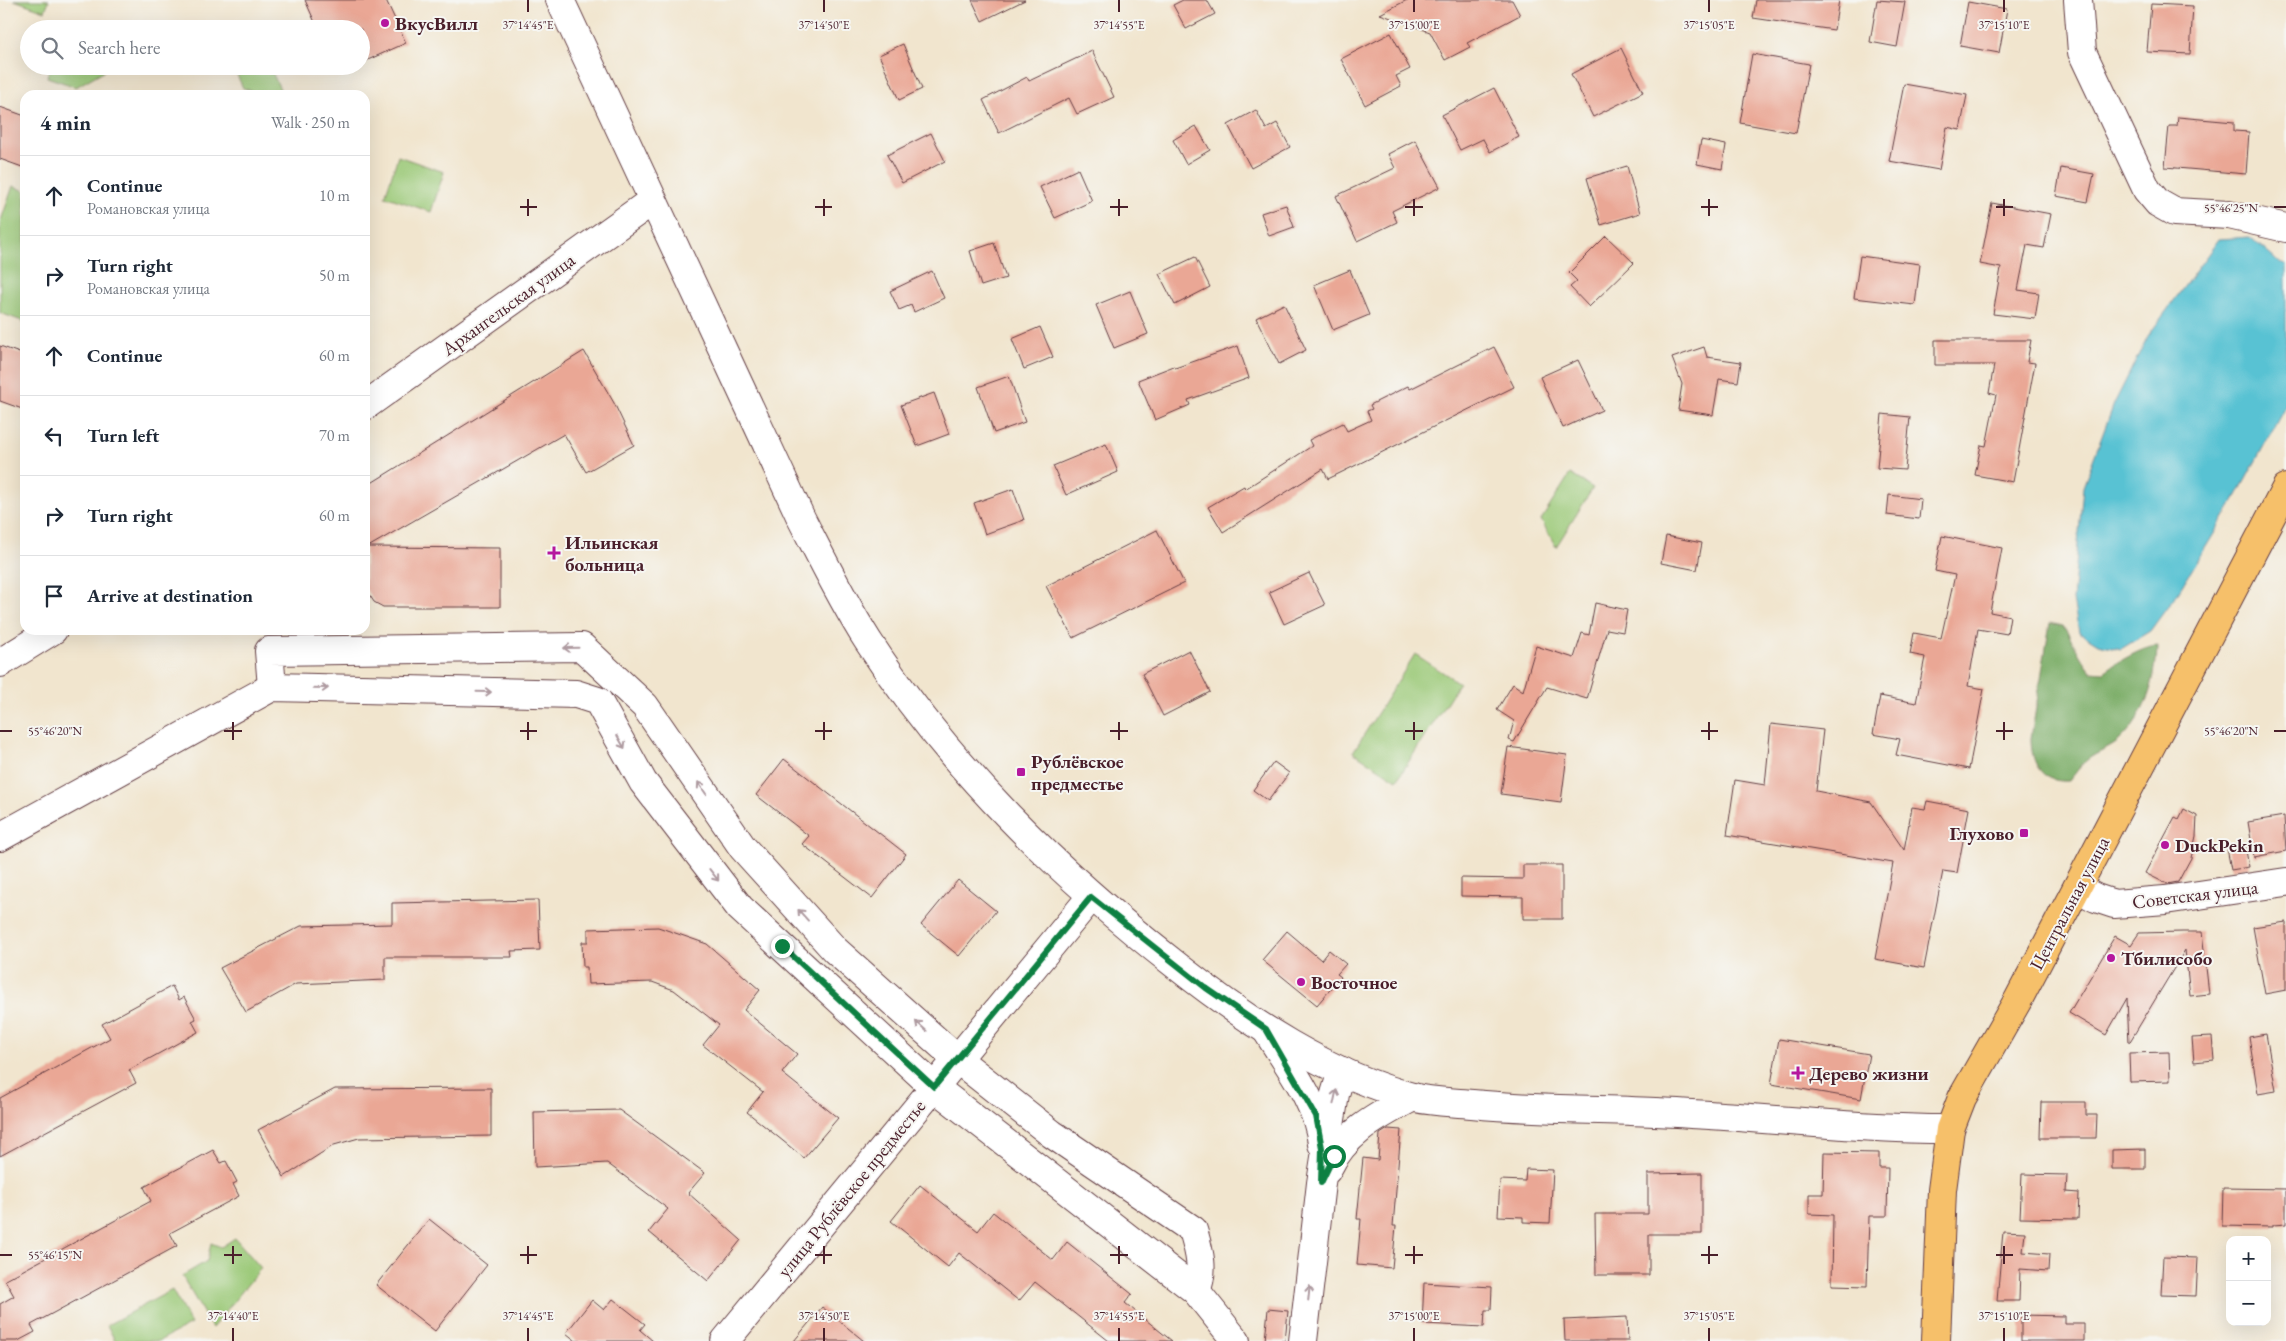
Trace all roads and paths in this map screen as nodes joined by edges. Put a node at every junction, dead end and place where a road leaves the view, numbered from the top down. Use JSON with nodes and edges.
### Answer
{"nodes":[{"id":1,"x":560,"y":0,"type":"edge"},
{"id":2,"x":2078,"y":0,"type":"edge"},
{"id":3,"x":652,"y":201,"type":"junction"},
{"id":4,"x":2286,"y":228,"type":"edge"},
{"id":5,"x":370,"y":402,"type":"edge"},
{"id":6,"x":2286,"y":488,"type":"edge"},
{"id":7,"x":45,"y":635,"type":"edge"},
{"id":8,"x":0,"y":663,"type":"edge"},
{"id":9,"x":614,"y":675,"type":"junction"},
{"id":10,"x":272,"y":687,"type":"junction"},
{"id":11,"x":598,"y":701,"type":"junction"},
{"id":12,"x":0,"y":837,"type":"edge"},
{"id":13,"x":2286,"y":882,"type":"edge"},
{"id":14,"x":2077,"y":888,"type":"junction"},
{"id":15,"x":1091,"y":897,"type":"junction"},
{"id":16,"x":1266,"y":1029,"type":"junction"},
{"id":17,"x":957,"y":1058,"type":"junction"},
{"id":18,"x":1342,"y":1071,"type":"junction"},
{"id":19,"x":934,"y":1087,"type":"junction"},
{"id":20,"x":1412,"y":1097,"type":"junction"},
{"id":21,"x":1950,"y":1129,"type":"junction"},
{"id":22,"x":1321,"y":1183,"type":"junction"},
{"id":23,"x":1196,"y":1291,"type":"junction"},
{"id":24,"x":725,"y":1341,"type":"edge"},
{"id":25,"x":1236,"y":1341,"type":"edge"},
{"id":26,"x":1303,"y":1341,"type":"edge"},
{"id":27,"x":1936,"y":1341,"type":"edge"}],
"edges":[{"from":1,"to":3,"type":"street"},
{"from":2,"to":4,"type":"street"},
{"from":3,"to":5,"type":"street","name":"Архангельская улица"},
{"from":3,"to":15,"type":"street"},
{"from":6,"to":14,"type":"main road","name":"Центральная улица"},
{"from":7,"to":8,"type":"street"},
{"from":9,"to":10,"type":"street","one_way":true},
{"from":9,"to":11,"type":"street"},
{"from":17,"to":9,"type":"street","one_way":true},
{"from":10,"to":11,"type":"street","one_way":true},
{"from":10,"to":12,"type":"street"},
{"from":11,"to":19,"type":"street","one_way":true},
{"from":13,"to":14,"type":"street","name":"Советская улица"},
{"from":14,"to":21,"type":"main road","name":"Центральная улица"},
{"from":15,"to":16,"type":"street"},
{"from":15,"to":17,"type":"street","name":"улица Рублёвское предместье"},
{"from":16,"to":18,"type":"street"},
{"from":16,"to":22,"type":"street"},
{"from":17,"to":19,"type":"street","name":"улица Рублёвское предместье"},
{"from":17,"to":23,"type":"street"},
{"from":18,"to":20,"type":"street"},
{"from":22,"to":18,"type":"street","one_way":true},
{"from":19,"to":23,"type":"street"},
{"from":19,"to":24,"type":"street","name":"улица Рублёвское предместье"},
{"from":20,"to":21,"type":"street"},
{"from":20,"to":22,"type":"street"},
{"from":21,"to":27,"type":"main road","name":"Центральная улица"},
{"from":26,"to":22,"type":"street","one_way":true},
{"from":23,"to":25,"type":"street"}]}
